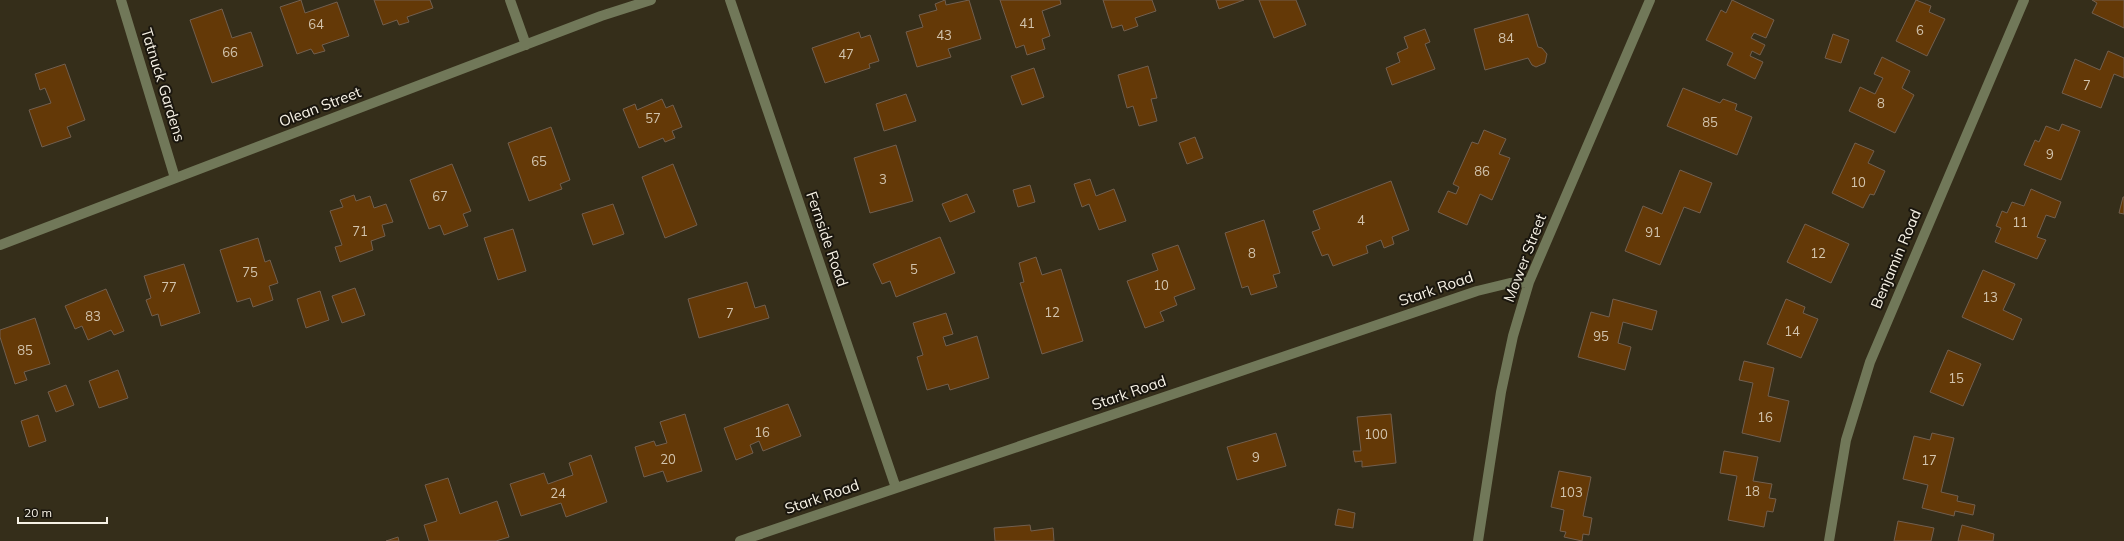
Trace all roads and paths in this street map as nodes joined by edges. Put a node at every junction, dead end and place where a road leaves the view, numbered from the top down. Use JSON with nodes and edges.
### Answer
{"nodes":[{"id":1,"x":121,"y":0,"type":"edge"},
{"id":2,"x":510,"y":0,"type":"edge"},
{"id":3,"x":651,"y":0,"type":"edge"},
{"id":4,"x":730,"y":0,"type":"edge"},
{"id":5,"x":1650,"y":0,"type":"edge"},
{"id":6,"x":2024,"y":0,"type":"edge"},
{"id":7,"x":526,"y":45,"type":"junction"},
{"id":8,"x":175,"y":178,"type":"junction"},
{"id":9,"x":0,"y":245,"type":"edge"},
{"id":10,"x":1529,"y":282,"type":"junction"},
{"id":11,"x":896,"y":488,"type":"junction"},
{"id":12,"x":740,"y":541,"type":"edge"},
{"id":13,"x":1478,"y":541,"type":"edge"},
{"id":14,"x":1829,"y":541,"type":"edge"}],
"edges":[{"from":1,"to":8,"type":"street","name":"Tatnuck Gardens"},
{"from":2,"to":7,"type":"street"},
{"from":3,"to":7,"type":"street","name":"Olean Street"},
{"from":4,"to":11,"type":"street","name":"Fernside Road"},
{"from":5,"to":10,"type":"street","name":"Mower Street"},
{"from":6,"to":14,"type":"street","name":"Benjamin Road"},
{"from":7,"to":8,"type":"street","name":"Olean Street"},
{"from":8,"to":9,"type":"street","name":"Olean Street"},
{"from":10,"to":11,"type":"street","name":"Stark Road"},
{"from":10,"to":13,"type":"street","name":"Mower Street"},
{"from":11,"to":12,"type":"street","name":"Stark Road"}]}
